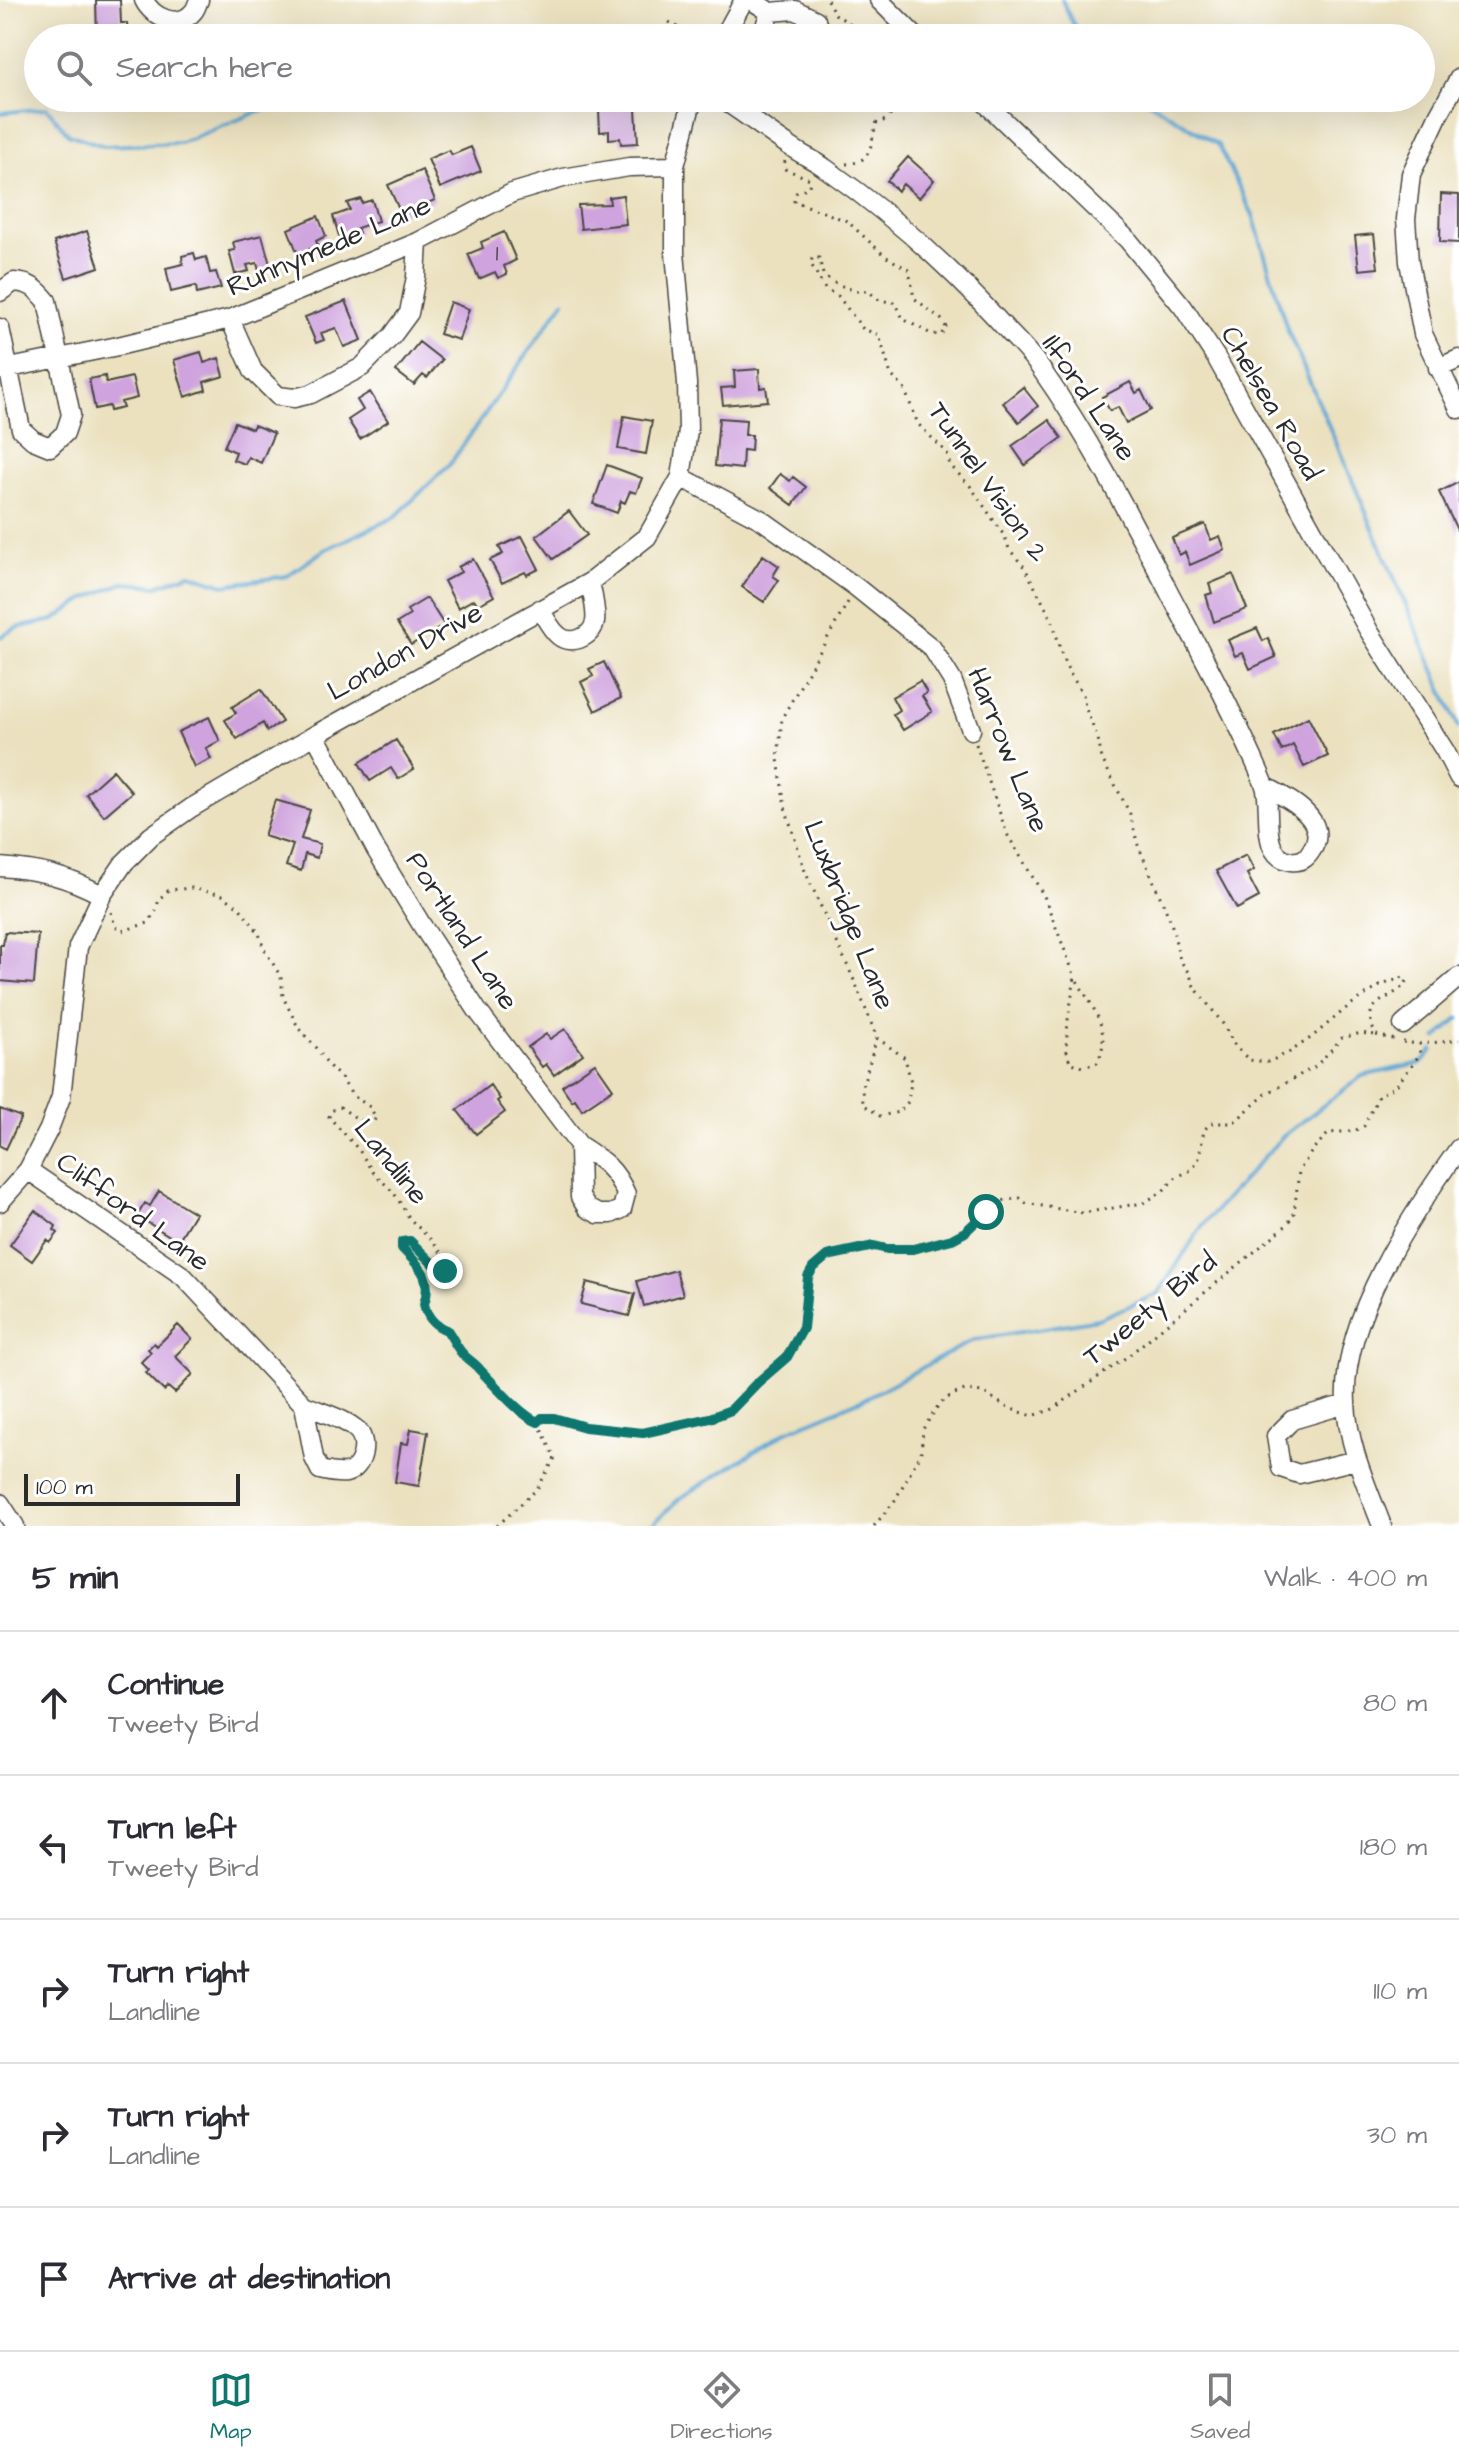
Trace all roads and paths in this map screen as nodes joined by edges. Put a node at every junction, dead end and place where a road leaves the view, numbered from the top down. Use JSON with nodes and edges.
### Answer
{"nodes":[{"id":1,"x":144,"y":0,"type":"edge"},
{"id":2,"x":199,"y":0,"type":"edge"},
{"id":3,"x":744,"y":0,"type":"edge"},
{"id":4,"x":751,"y":0,"type":"edge"},
{"id":5,"x":827,"y":0,"type":"edge"},
{"id":6,"x":879,"y":0,"type":"edge"},
{"id":7,"x":770,"y":12,"type":"junction"},
{"id":8,"x":669,"y":22,"type":"dead end"},
{"id":9,"x":672,"y":24,"type":"edge"},
{"id":10,"x":731,"y":24,"type":"edge"},
{"id":11,"x":766,"y":24,"type":"edge"},
{"id":12,"x":817,"y":24,"type":"edge"},
{"id":13,"x":850,"y":24,"type":"edge"},
{"id":14,"x":903,"y":24,"type":"edge"},
{"id":15,"x":1459,"y":78,"type":"edge"},
{"id":16,"x":689,"y":112,"type":"edge"},
{"id":17,"x":740,"y":112,"type":"edge"},
{"id":18,"x":895,"y":112,"type":"edge"},
{"id":19,"x":995,"y":112,"type":"edge"},
{"id":20,"x":790,"y":156,"type":"dead end"},
{"id":21,"x":837,"y":157,"type":"dead end"},
{"id":22,"x":675,"y":166,"type":"junction"},
{"id":23,"x":418,"y":242,"type":"junction"},
{"id":24,"x":0,"y":292,"type":"edge"},
{"id":25,"x":230,"y":319,"type":"junction"},
{"id":26,"x":0,"y":328,"type":"edge"},
{"id":27,"x":60,"y":358,"type":"junction"},
{"id":28,"x":1459,"y":359,"type":"edge"},
{"id":29,"x":1438,"y":368,"type":"junction"},
{"id":30,"x":4,"y":370,"type":"edge"},
{"id":31,"x":1459,"y":409,"type":"edge"},
{"id":32,"x":681,"y":477,"type":"junction"},
{"id":33,"x":590,"y":582,"type":"junction"},
{"id":34,"x":856,"y":587,"type":"junction"},
{"id":35,"x":540,"y":609,"type":"junction"},
{"id":36,"x":971,"y":730,"type":"joint"},
{"id":37,"x":315,"y":735,"type":"junction"},
{"id":38,"x":1459,"y":778,"type":"edge"},
{"id":39,"x":1266,"y":787,"type":"dead end"},
{"id":40,"x":0,"y":867,"type":"edge"},
{"id":41,"x":104,"y":900,"type":"junction"},
{"id":42,"x":1075,"y":977,"type":"junction"},
{"id":43,"x":1459,"y":977,"type":"edge"},
{"id":44,"x":1403,"y":1025,"type":"dead end"},
{"id":45,"x":1376,"y":1035,"type":"junction"},
{"id":46,"x":877,"y":1038,"type":"junction"},
{"id":47,"x":1459,"y":1040,"type":"edge"},
{"id":48,"x":1419,"y":1044,"type":"junction"},
{"id":49,"x":579,"y":1145,"type":"dead end"},
{"id":50,"x":1459,"y":1148,"type":"edge"},
{"id":51,"x":28,"y":1170,"type":"junction"},
{"id":52,"x":0,"y":1202,"type":"edge"},
{"id":53,"x":1346,"y":1404,"type":"junction"},
{"id":54,"x":304,"y":1405,"type":"dead end"},
{"id":55,"x":538,"y":1422,"type":"junction"},
{"id":56,"x":1356,"y":1460,"type":"junction"},
{"id":57,"x":0,"y":1503,"type":"edge"},
{"id":58,"x":15,"y":1526,"type":"edge"},
{"id":59,"x":497,"y":1526,"type":"edge"},
{"id":60,"x":874,"y":1526,"type":"edge"},
{"id":61,"x":1382,"y":1526,"type":"edge"}],
"edges":[{"from":1,"to":2,"type":"street"},
{"from":3,"to":10,"type":"street"},
{"from":4,"to":7,"type":"street"},
{"from":5,"to":13,"type":"path"},
{"from":6,"to":14,"type":"street"},
{"from":7,"to":11,"type":"street"},
{"from":7,"to":12,"type":"street"},
{"from":8,"to":9,"type":"path"},
{"from":15,"to":29,"type":"street"},
{"from":16,"to":22,"type":"street","name":"London Drive"},
{"from":17,"to":39,"type":"street","name":"Ilford Lane"},
{"from":18,"to":21,"type":"path"},
{"from":19,"to":38,"type":"street","name":"Chelsea Road"},
{"from":20,"to":45,"type":"path","name":"Tunnel Vision 2"},
{"from":22,"to":23,"type":"street","name":"Runnymede Lane"},
{"from":22,"to":32,"type":"street","name":"London Drive"},
{"from":23,"to":25,"type":"street","name":"Runnymede Lane"},
{"from":23,"to":25,"type":"street"},
{"from":24,"to":27,"type":"street"},
{"from":25,"to":27,"type":"street","name":"Runnymede Lane"},
{"from":26,"to":30,"type":"street"},
{"from":27,"to":30,"type":"street","name":"Runnymede Lane"},
{"from":27,"to":30,"type":"street"},
{"from":28,"to":29,"type":"street"},
{"from":29,"to":31,"type":"street"},
{"from":32,"to":33,"type":"street","name":"London Drive"},
{"from":32,"to":34,"type":"street","name":"Harrow Lane"},
{"from":33,"to":35,"type":"street","name":"London Drive"},
{"from":33,"to":35,"type":"street"},
{"from":34,"to":36,"type":"street","name":"Harrow Lane"},
{"from":34,"to":46,"type":"path","name":"Luxbridge Lane"},
{"from":35,"to":37,"type":"street","name":"London Drive"},
{"from":36,"to":42,"type":"path","name":"Harrow Lane"},
{"from":37,"to":41,"type":"street","name":"London Drive"},
{"from":37,"to":49,"type":"street","name":"Portland Lane"},
{"from":40,"to":41,"type":"street"},
{"from":41,"to":51,"type":"street","name":"London Drive"},
{"from":41,"to":55,"type":"path","name":"Landline"},
{"from":42,"to":42,"type":"path","name":"Harrow Lane"},
{"from":43,"to":44,"type":"street"},
{"from":45,"to":48,"type":"path"},
{"from":45,"to":55,"type":"path"},
{"from":46,"to":46,"type":"path","name":"Luxbridge Lane"},
{"from":47,"to":48,"type":"path"},
{"from":48,"to":60,"type":"path","name":"Tweety Bird"},
{"from":50,"to":53,"type":"street"},
{"from":51,"to":52,"type":"street","name":"London Drive"},
{"from":51,"to":54,"type":"street","name":"Clifford Lane"},
{"from":53,"to":56,"type":"street"},
{"from":53,"to":56,"type":"street"},
{"from":55,"to":59,"type":"path"},
{"from":56,"to":61,"type":"street"},
{"from":57,"to":58,"type":"street"}]}
